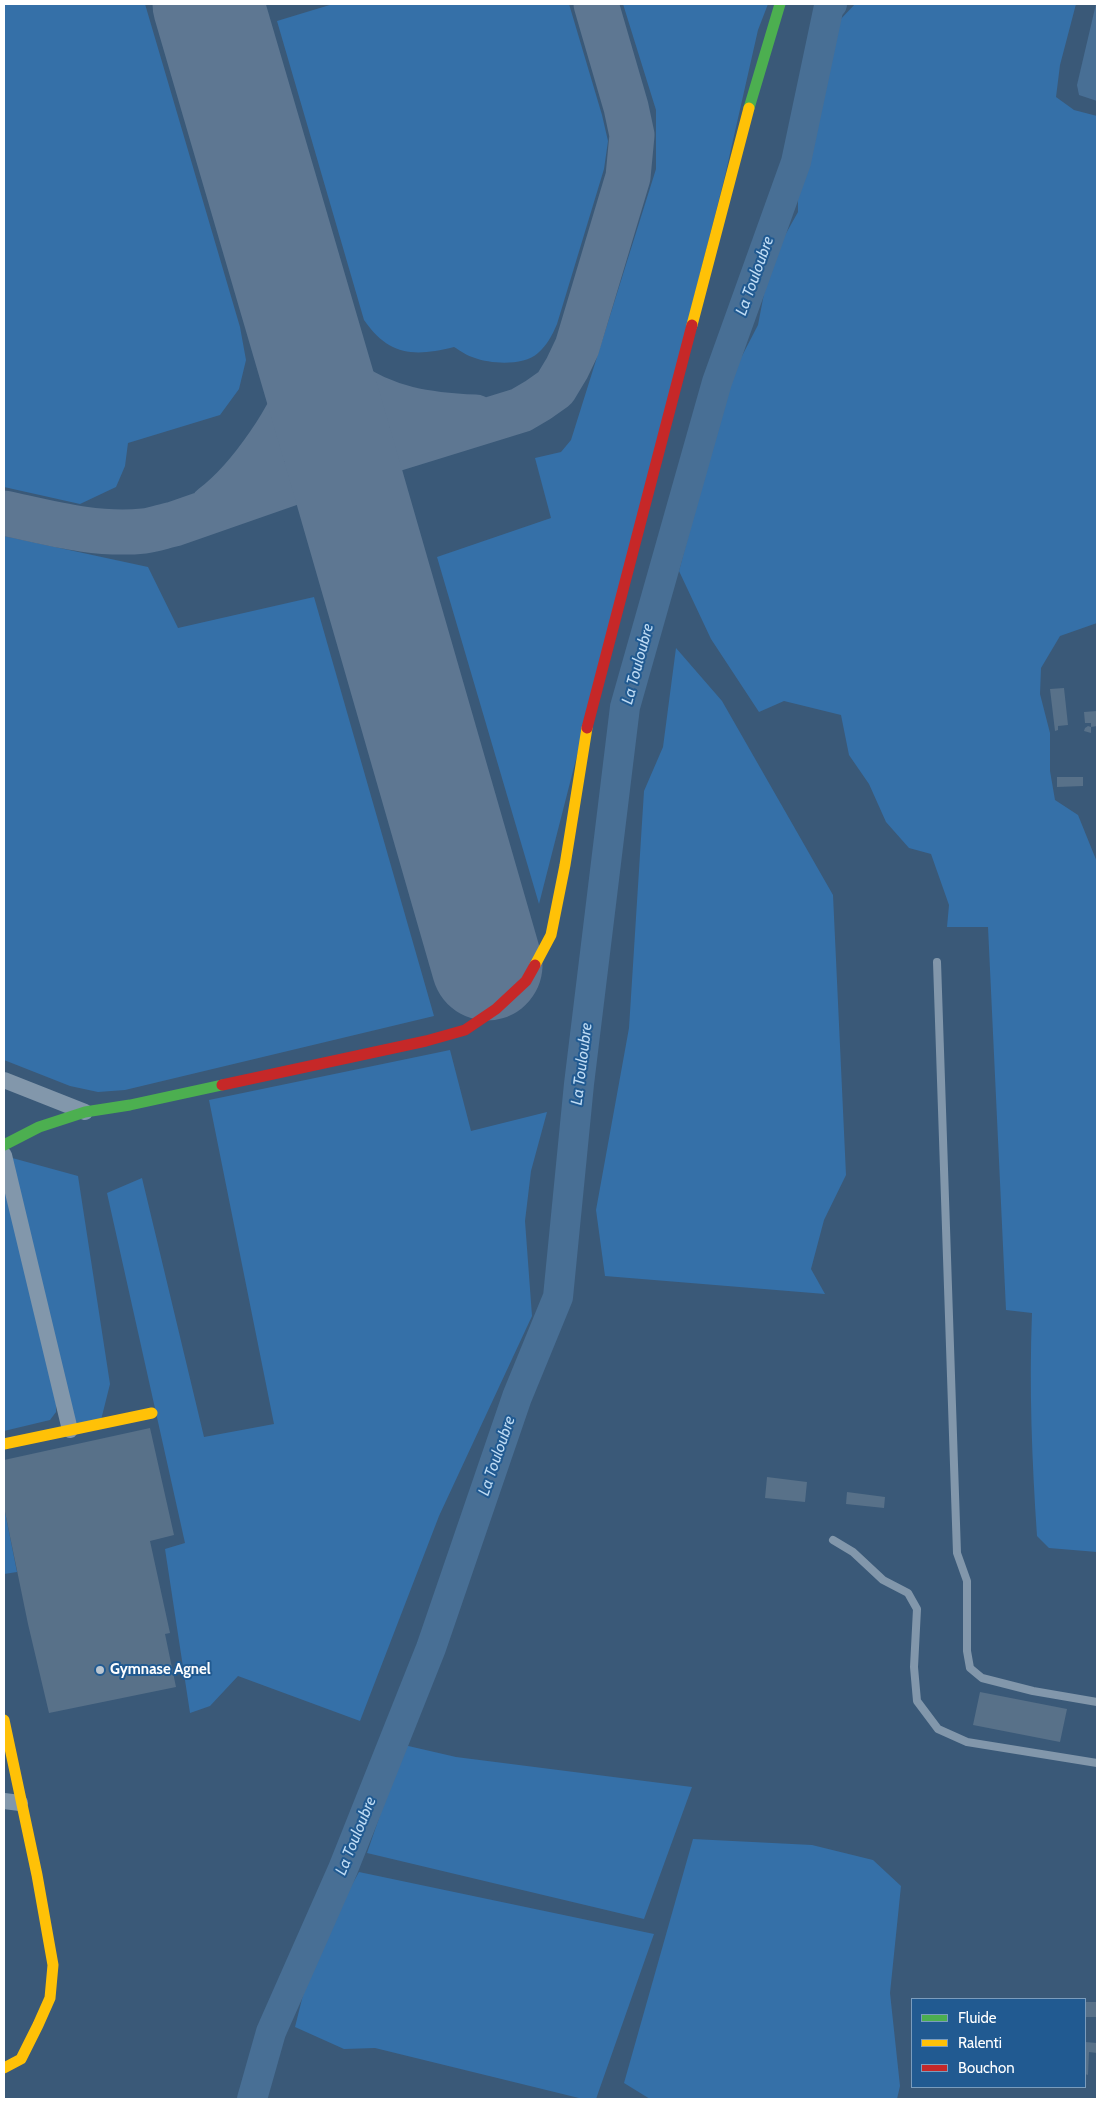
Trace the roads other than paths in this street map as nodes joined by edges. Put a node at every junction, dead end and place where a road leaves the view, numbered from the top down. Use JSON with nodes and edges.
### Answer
{"nodes":[{"id":1,"x":780,"y":4,"type":"edge"},
{"id":2,"x":937,"y":962,"type":"dead end"},
{"id":3,"x":4,"y":1080,"type":"edge"},
{"id":4,"x":84,"y":1112,"type":"junction"},
{"id":5,"x":4,"y":1145,"type":"edge"},
{"id":6,"x":4,"y":1155,"type":"edge"},
{"id":7,"x":152,"y":1413,"type":"dead end"},
{"id":8,"x":70,"y":1430,"type":"junction"},
{"id":9,"x":4,"y":1444,"type":"edge"},
{"id":10,"x":833,"y":1540,"type":"dead end"},
{"id":11,"x":1097,"y":1702,"type":"edge"},
{"id":12,"x":4,"y":1720,"type":"edge"},
{"id":13,"x":1097,"y":1763,"type":"edge"},
{"id":14,"x":4,"y":1800,"type":"edge"},
{"id":15,"x":20,"y":1803,"type":"junction"},
{"id":16,"x":4,"y":2068,"type":"edge"}],
"edges":[{"from":1,"to":4,"type":"street"},
{"from":2,"to":11,"type":"lane"},
{"from":3,"to":4,"type":"street"},
{"from":4,"to":5,"type":"street"},
{"from":6,"to":8,"type":"street"},
{"from":7,"to":8,"type":"street"},
{"from":8,"to":9,"type":"street"},
{"from":10,"to":13,"type":"lane"},
{"from":12,"to":15,"type":"street"},
{"from":14,"to":15,"type":"street"},
{"from":15,"to":16,"type":"street"}]}
